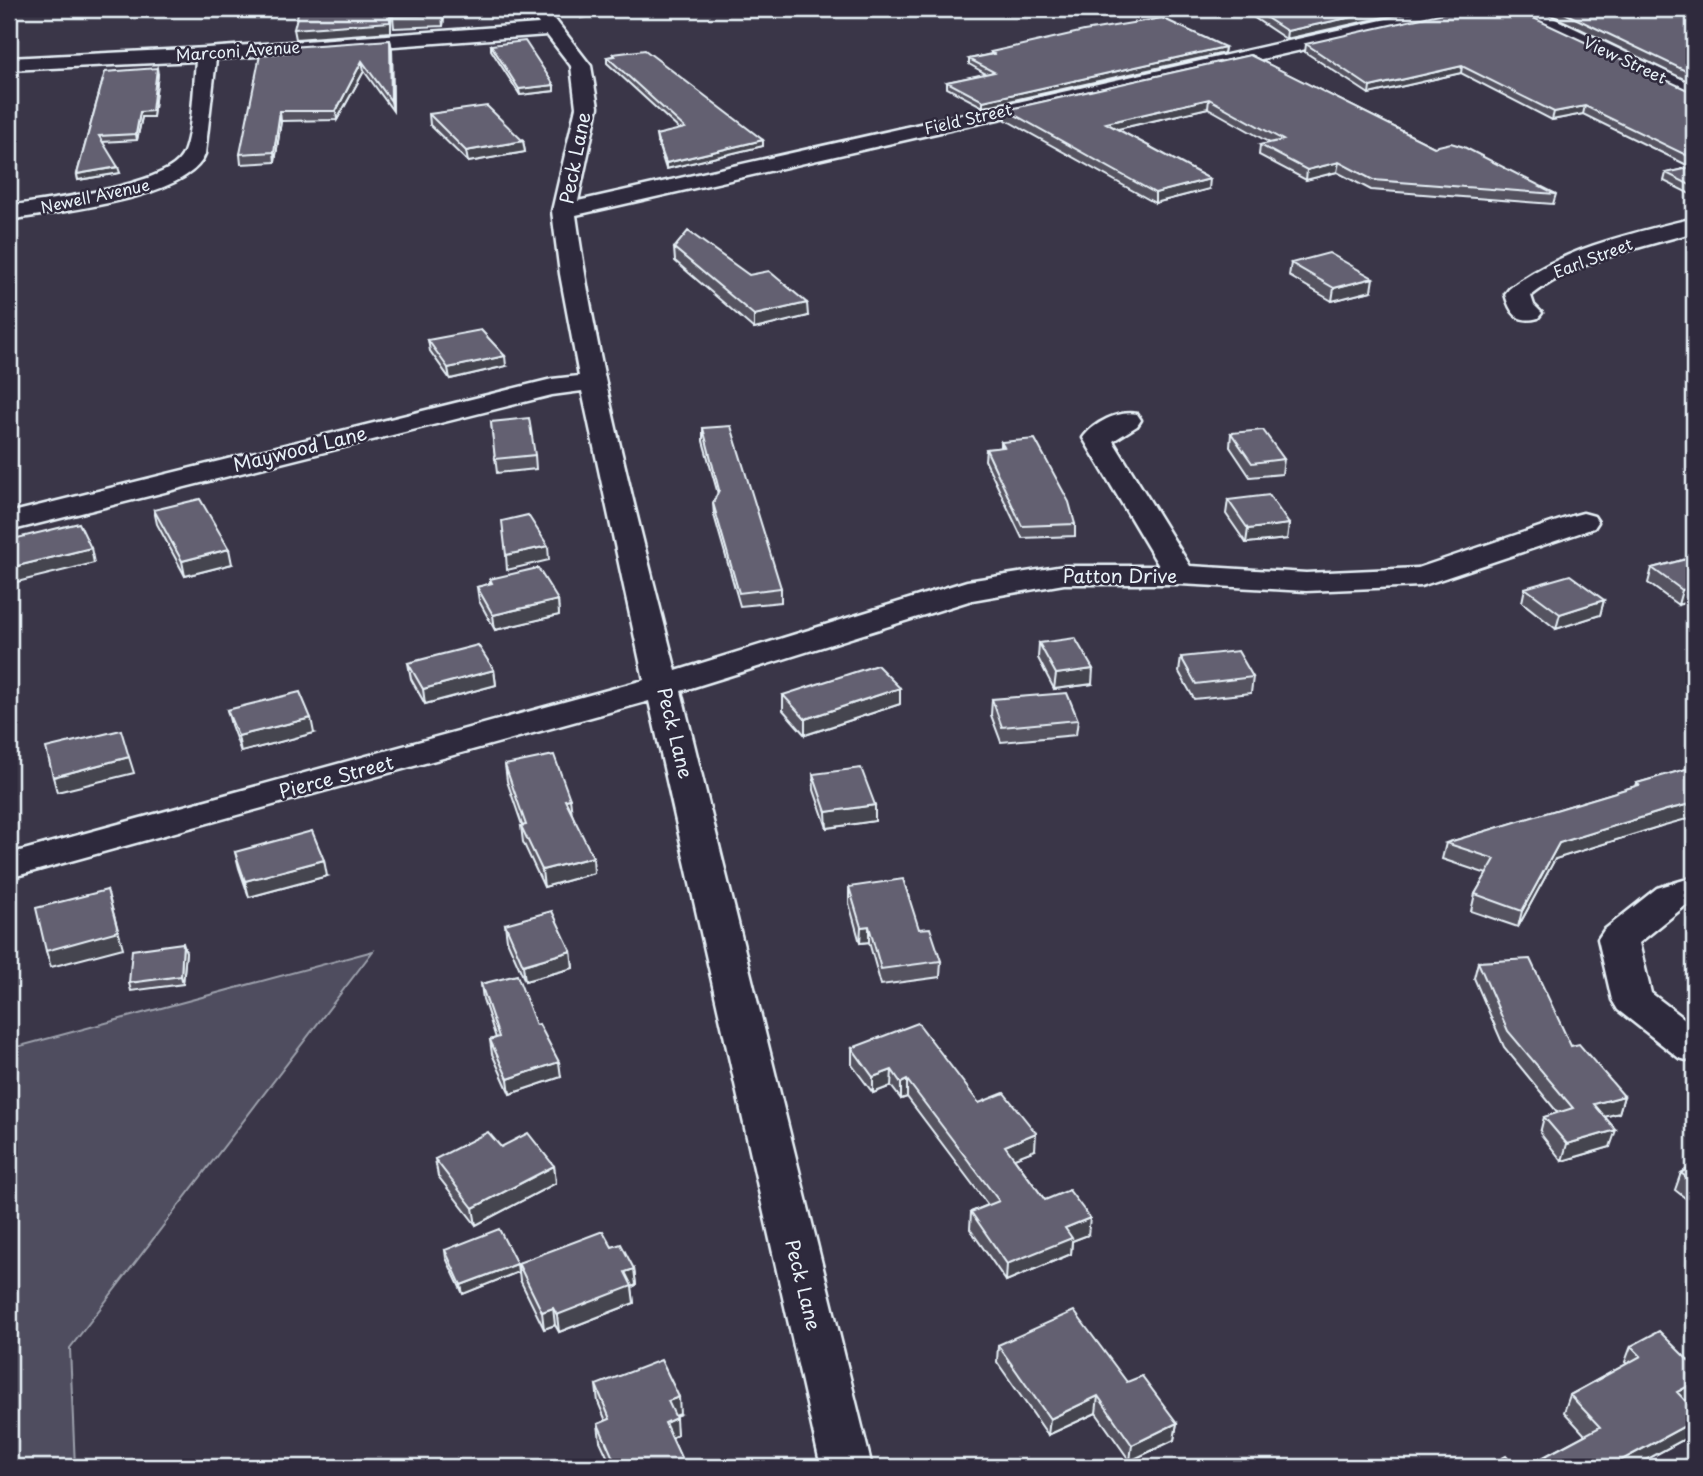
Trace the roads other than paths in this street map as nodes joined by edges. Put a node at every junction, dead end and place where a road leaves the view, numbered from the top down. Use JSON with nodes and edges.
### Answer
{"nodes":[{"id":1,"x":1455,"y":9,"type":"edge"},
{"id":2,"x":1519,"y":9,"type":"edge"},
{"id":3,"x":544,"y":19,"type":"edge"},
{"id":4,"x":207,"y":54,"type":"junction"},
{"id":5,"x":9,"y":64,"type":"edge"},
{"id":6,"x":1694,"y":93,"type":"edge"},
{"id":7,"x":564,"y":211,"type":"junction"},
{"id":8,"x":9,"y":213,"type":"edge"},
{"id":9,"x":1694,"y":225,"type":"edge"},
{"id":10,"x":1529,"y":313,"type":"dead end"},
{"id":11,"x":593,"y":382,"type":"junction"},
{"id":12,"x":1128,"y":420,"type":"dead end"},
{"id":13,"x":9,"y":522,"type":"edge"},
{"id":14,"x":1583,"y":522,"type":"dead end"},
{"id":15,"x":1180,"y":575,"type":"junction"},
{"id":16,"x":663,"y":686,"type":"junction"},
{"id":17,"x":9,"y":866,"type":"edge"},
{"id":18,"x":1694,"y":890,"type":"edge"},
{"id":19,"x":1694,"y":1047,"type":"edge"},
{"id":20,"x":847,"y":1467,"type":"edge"}],
"edges":[{"from":1,"to":7,"type":"street","name":"Field Street"},
{"from":2,"to":6,"type":"street","name":"View Street"},
{"from":3,"to":4,"type":"street","name":"Marconi Avenue"},
{"from":3,"to":7,"type":"street","name":"Peck Lane"},
{"from":4,"to":5,"type":"street","name":"Marconi Avenue"},
{"from":4,"to":8,"type":"street","name":"Newell Avenue"},
{"from":7,"to":11,"type":"street","name":"Peck Lane"},
{"from":9,"to":10,"type":"street","name":"Earl Street"},
{"from":11,"to":13,"type":"street","name":"Maywood Lane"},
{"from":11,"to":16,"type":"street","name":"Peck Lane"},
{"from":12,"to":15,"type":"street"},
{"from":14,"to":15,"type":"street","name":"Patton Drive"},
{"from":15,"to":16,"type":"street","name":"Patton Drive"},
{"from":16,"to":17,"type":"street","name":"Pierce Street"},
{"from":16,"to":20,"type":"street","name":"Peck Lane"},
{"from":18,"to":19,"type":"street"}]}
